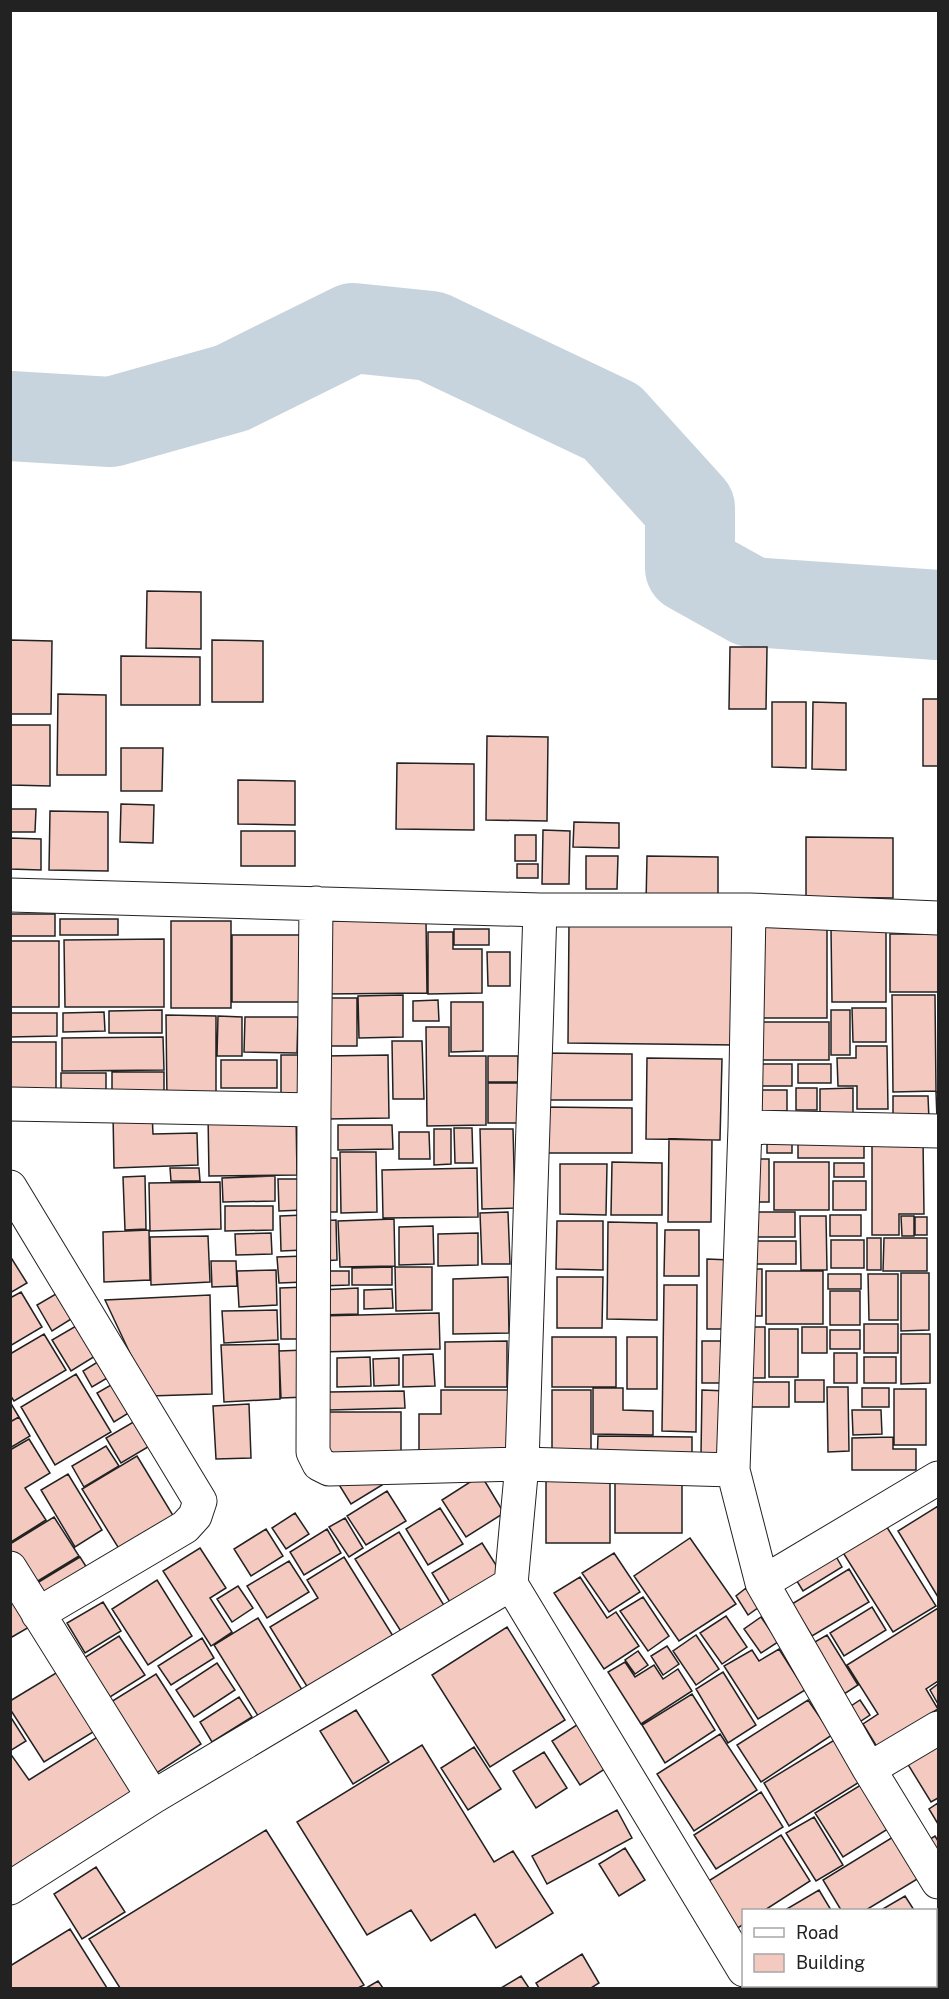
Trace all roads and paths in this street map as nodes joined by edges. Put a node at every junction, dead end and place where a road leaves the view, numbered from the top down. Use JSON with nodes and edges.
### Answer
{"nodes":[{"id":1,"x":10,"y":895,"type":"edge"},
{"id":2,"x":316,"y":903,"type":"junction"},
{"id":3,"x":749,"y":909,"type":"junction"},
{"id":4,"x":540,"y":910,"type":"junction"},
{"id":5,"x":939,"y":918,"type":"edge"},
{"id":6,"x":10,"y":1104,"type":"edge"},
{"id":7,"x":314,"y":1110,"type":"junction"},
{"id":8,"x":745,"y":1127,"type":"junction"},
{"id":9,"x":939,"y":1131,"type":"edge"},
{"id":10,"x":10,"y":1187,"type":"edge"},
{"id":11,"x":522,"y":1464,"type":"junction"},
{"id":12,"x":733,"y":1470,"type":"junction"},
{"id":13,"x":939,"y":1478,"type":"edge"},
{"id":14,"x":10,"y":1568,"type":"edge"},
{"id":15,"x":762,"y":1583,"type":"junction"},
{"id":16,"x":512,"y":1584,"type":"junction"},
{"id":17,"x":38,"y":1614,"type":"junction"},
{"id":18,"x":939,"y":1728,"type":"edge"},
{"id":19,"x":869,"y":1769,"type":"junction"},
{"id":20,"x":153,"y":1797,"type":"junction"},
{"id":21,"x":939,"y":1882,"type":"edge"},
{"id":22,"x":10,"y":1888,"type":"edge"},
{"id":23,"x":742,"y":1967,"type":"edge"}],
"edges":[{"from":1,"to":2,"type":"street"},
{"from":2,"to":4,"type":"street"},
{"from":2,"to":7,"type":"street"},
{"from":3,"to":4,"type":"street"},
{"from":3,"to":5,"type":"street"},
{"from":3,"to":8,"type":"street"},
{"from":4,"to":11,"type":"street"},
{"from":6,"to":7,"type":"street"},
{"from":7,"to":11,"type":"street"},
{"from":8,"to":9,"type":"street"},
{"from":8,"to":12,"type":"street"},
{"from":10,"to":17,"type":"street"},
{"from":11,"to":12,"type":"street"},
{"from":11,"to":16,"type":"street"},
{"from":12,"to":15,"type":"street"},
{"from":13,"to":15,"type":"street"},
{"from":14,"to":17,"type":"street"},
{"from":15,"to":19,"type":"street"},
{"from":16,"to":20,"type":"street"},
{"from":16,"to":23,"type":"street"},
{"from":17,"to":20,"type":"street"},
{"from":18,"to":19,"type":"street"},
{"from":19,"to":21,"type":"street"},
{"from":20,"to":22,"type":"street"}]}
